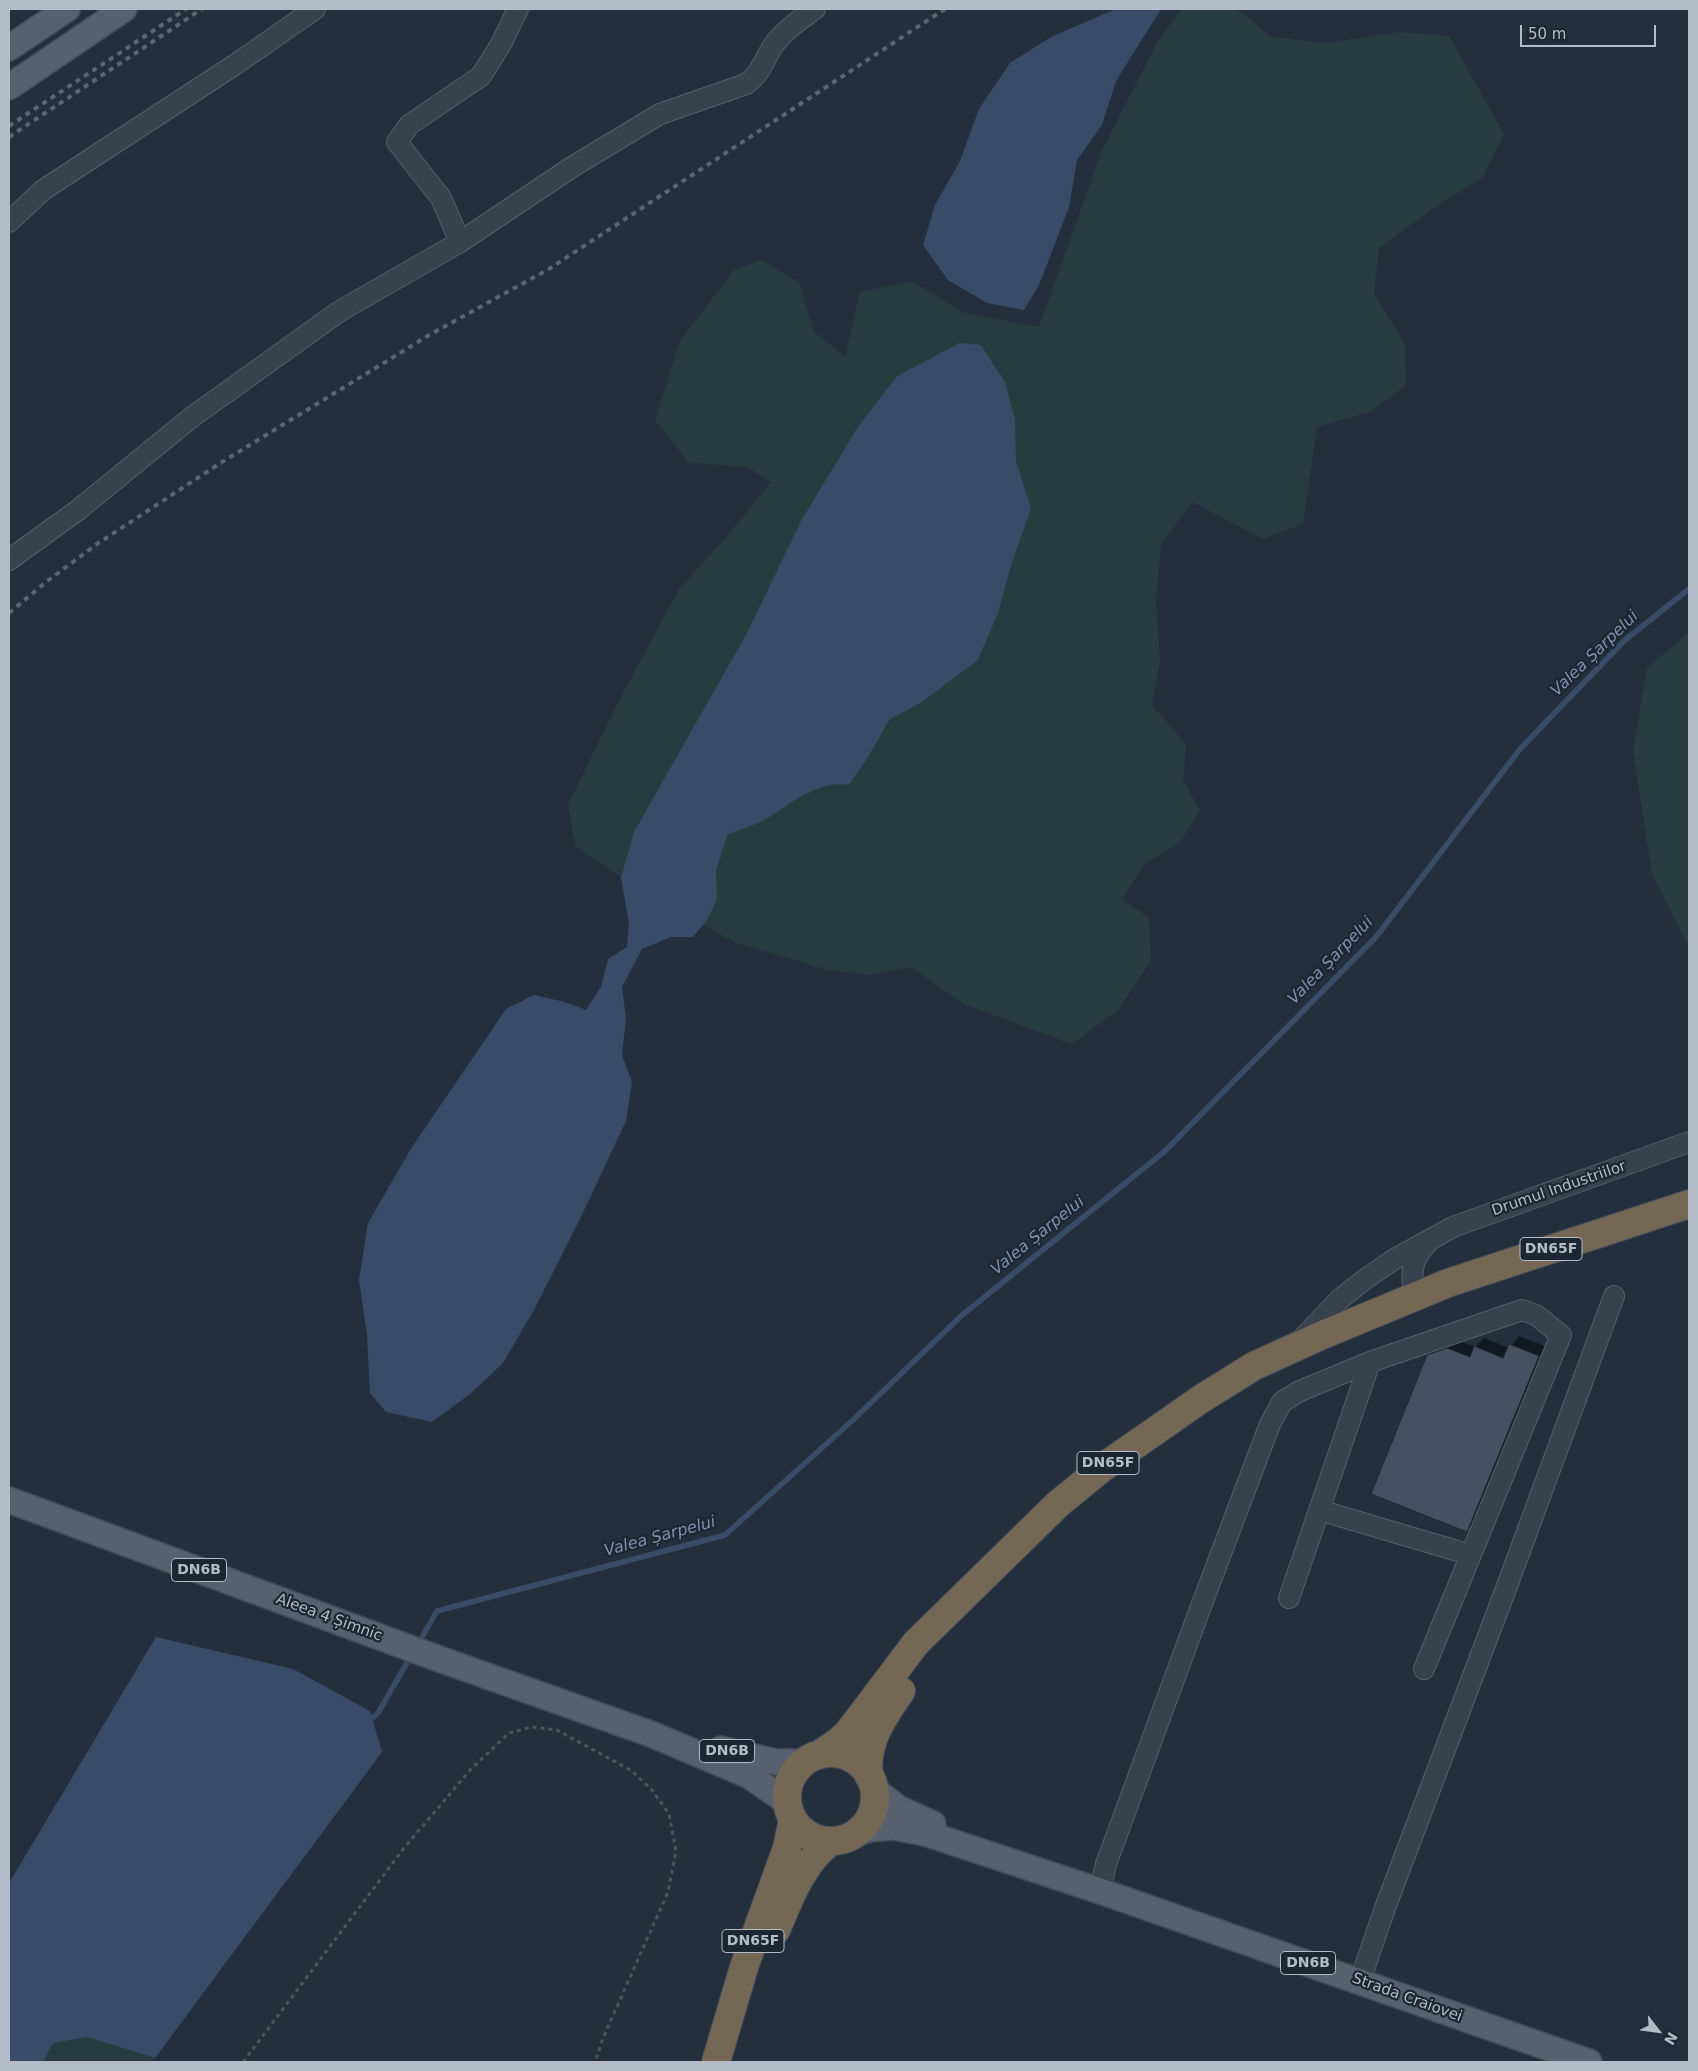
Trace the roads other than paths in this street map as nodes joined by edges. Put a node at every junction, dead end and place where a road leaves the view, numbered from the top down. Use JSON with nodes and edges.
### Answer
{"nodes":[{"id":1,"x":68,"y":9,"type":"edge"},
{"id":2,"x":124,"y":9,"type":"edge"},
{"id":3,"x":315,"y":9,"type":"edge"},
{"id":4,"x":518,"y":9,"type":"edge"},
{"id":5,"x":815,"y":9,"type":"edge"},
{"id":6,"x":9,"y":48,"type":"edge"},
{"id":7,"x":9,"y":87,"type":"edge"},
{"id":8,"x":9,"y":222,"type":"edge"},
{"id":9,"x":460,"y":242,"type":"junction"},
{"id":10,"x":9,"y":560,"type":"edge"},
{"id":11,"x":1689,"y":1142,"type":"edge"},
{"id":12,"x":1689,"y":1204,"type":"edge"},
{"id":13,"x":1431,"y":1239,"type":"junction"},
{"id":14,"x":1415,"y":1296,"type":"junction"},
{"id":15,"x":1614,"y":1296,"type":"dead end"},
{"id":16,"x":1292,"y":1349,"type":"junction"},
{"id":17,"x":1370,"y":1362,"type":"junction"},
{"id":18,"x":9,"y":1500,"type":"edge"},
{"id":19,"x":1319,"y":1510,"type":"junction"},
{"id":20,"x":1472,"y":1554,"type":"junction"},
{"id":21,"x":1289,"y":1598,"type":"dead end"},
{"id":22,"x":951,"y":1611,"type":"junction"},
{"id":23,"x":1424,"y":1669,"type":"dead end"},
{"id":24,"x":651,"y":1734,"type":"junction"},
{"id":25,"x":811,"y":1759,"type":"junction"},
{"id":26,"x":871,"y":1783,"type":"junction"},
{"id":27,"x":790,"y":1811,"type":"junction"},
{"id":28,"x":843,"y":1838,"type":"junction"},
{"id":29,"x":1026,"y":1866,"type":"junction"},
{"id":30,"x":1100,"y":1891,"type":"junction"},
{"id":31,"x":1360,"y":1981,"type":"junction"},
{"id":32,"x":716,"y":2062,"type":"edge"},
{"id":33,"x":733,"y":2062,"type":"edge"},
{"id":34,"x":1589,"y":2062,"type":"edge"}],
"edges":[{"from":1,"to":6,"type":"main road"},
{"from":2,"to":7,"type":"main road"},
{"from":3,"to":8,"type":"street"},
{"from":4,"to":9,"type":"street"},
{"from":5,"to":9,"type":"street"},
{"from":9,"to":10,"type":"street"},
{"from":11,"to":13,"type":"street","name":"Drumul Industriilor"},
{"from":12,"to":14,"type":"highway","number":"DN65F"},
{"from":13,"to":14,"type":"street","name":"Drumul Industriilor"},
{"from":13,"to":16,"type":"street","name":"Drumul Industriilor"},
{"from":14,"to":16,"type":"highway","number":"DN65F"},
{"from":15,"to":31,"type":"street"},
{"from":16,"to":22,"type":"highway","number":"DN65F"},
{"from":17,"to":19,"type":"street"},
{"from":17,"to":20,"type":"street"},
{"from":17,"to":30,"type":"street"},
{"from":18,"to":24,"type":"main road","name":"Aleea 4 Șimnic","number":"DN6B"},
{"from":19,"to":20,"type":"street"},
{"from":19,"to":21,"type":"street"},
{"from":20,"to":23,"type":"street"},
{"from":22,"to":25,"type":"highway","number":"DN65F"},
{"from":22,"to":26,"type":"highway","number":"DN65F"},
{"from":24,"to":25,"type":"main road","name":"Aleea 4 Șimnic","number":"DN6B"},
{"from":24,"to":27,"type":"main road","name":"Aleea 4 Șimnic","number":"DN6B"},
{"from":25,"to":26,"type":"highway","number":"DN6B"},
{"from":25,"to":27,"type":"highway"},
{"from":26,"to":28,"type":"highway"},
{"from":26,"to":29,"type":"main road","number":"DN6B"},
{"from":27,"to":28,"type":"highway","number":"DN6B"},
{"from":27,"to":32,"type":"highway","number":"DN65F"},
{"from":28,"to":29,"type":"main road","number":"DN6B"},
{"from":28,"to":33,"type":"highway","number":"DN65F"},
{"from":29,"to":30,"type":"main road","name":"Strada Craiovei","number":"DN6B"},
{"from":30,"to":31,"type":"main road","name":"Strada Craiovei","number":"DN6B"},
{"from":31,"to":34,"type":"main road","name":"Strada Craiovei","number":"DN6B"}]}
